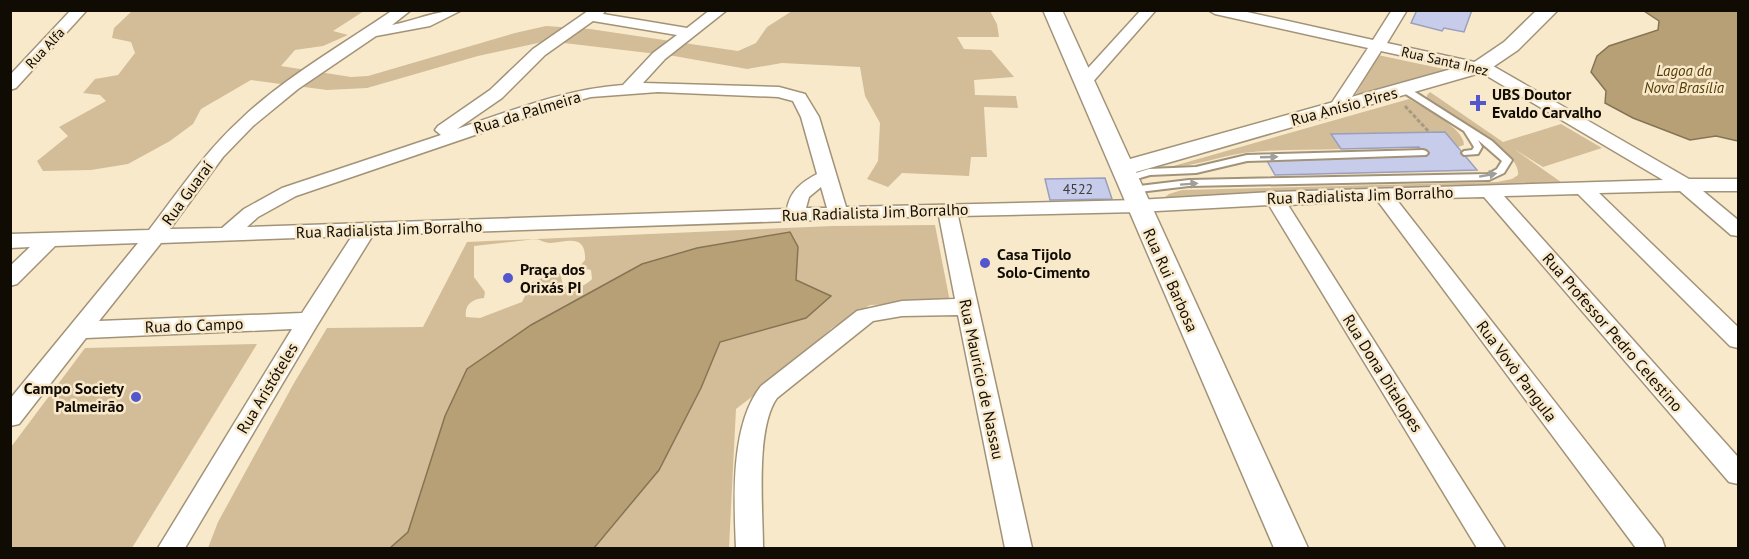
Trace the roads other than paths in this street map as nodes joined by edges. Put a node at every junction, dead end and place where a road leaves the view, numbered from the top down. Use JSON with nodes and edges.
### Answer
{"nodes":[{"id":1,"x":80,"y":10,"type":"edge"},
{"id":2,"x":404,"y":10,"type":"edge"},
{"id":3,"x":455,"y":10,"type":"edge"},
{"id":4,"x":720,"y":10,"type":"edge"},
{"id":5,"x":1052,"y":10,"type":"edge"},
{"id":6,"x":1149,"y":10,"type":"edge"},
{"id":7,"x":1215,"y":10,"type":"edge"},
{"id":8,"x":1400,"y":10,"type":"edge"},
{"id":9,"x":1549,"y":10,"type":"edge"},
{"id":10,"x":1247,"y":14,"type":"edge"},
{"id":11,"x":589,"y":17,"type":"edge"},
{"id":12,"x":370,"y":33,"type":"junction"},
{"id":13,"x":686,"y":36,"type":"junction"},
{"id":14,"x":1376,"y":45,"type":"junction"},
{"id":15,"x":1480,"y":67,"type":"junction"},
{"id":16,"x":1084,"y":81,"type":"junction"},
{"id":17,"x":10,"y":85,"type":"edge"},
{"id":18,"x":629,"y":88,"type":"junction"},
{"id":19,"x":1398,"y":91,"type":"junction"},
{"id":20,"x":1337,"y":107,"type":"junction"},
{"id":21,"x":1464,"y":127,"type":"junction"},
{"id":22,"x":412,"y":149,"type":"junction"},
{"id":23,"x":1423,"y":153,"type":"dead end"},
{"id":24,"x":1467,"y":153,"type":"dead end"},
{"id":25,"x":827,"y":176,"type":"junction"},
{"id":26,"x":1135,"y":180,"type":"junction"},
{"id":27,"x":1685,"y":184,"type":"junction"},
{"id":28,"x":1738,"y":185,"type":"edge"},
{"id":29,"x":1583,"y":188,"type":"junction"},
{"id":30,"x":1488,"y":190,"type":"junction"},
{"id":31,"x":1382,"y":194,"type":"junction"},
{"id":32,"x":1274,"y":198,"type":"junction"},
{"id":33,"x":947,"y":210,"type":"junction"},
{"id":34,"x":838,"y":213,"type":"junction"},
{"id":35,"x":796,"y":215,"type":"junction"},
{"id":36,"x":366,"y":230,"type":"junction"},
{"id":37,"x":1738,"y":230,"type":"edge"},
{"id":38,"x":227,"y":234,"type":"junction"},
{"id":39,"x":155,"y":236,"type":"junction"},
{"id":40,"x":49,"y":240,"type":"junction"},
{"id":41,"x":10,"y":241,"type":"edge"},
{"id":42,"x":10,"y":279,"type":"edge"},
{"id":43,"x":966,"y":307,"type":"junction"},
{"id":44,"x":308,"y":321,"type":"junction"},
{"id":45,"x":80,"y":330,"type":"junction"},
{"id":46,"x":1738,"y":340,"type":"edge"},
{"id":47,"x":10,"y":417,"type":"edge"},
{"id":48,"x":1738,"y":474,"type":"edge"},
{"id":49,"x":171,"y":549,"type":"edge"},
{"id":50,"x":749,"y":549,"type":"edge"},
{"id":51,"x":1019,"y":549,"type":"edge"},
{"id":52,"x":1292,"y":549,"type":"edge"},
{"id":53,"x":1492,"y":549,"type":"edge"},
{"id":54,"x":1652,"y":549,"type":"edge"}],
"edges":[{"from":1,"to":17,"type":"street","name":"Rua Alfa"},
{"from":2,"to":12,"type":"street","name":"Rua Guaraí"},
{"from":3,"to":12,"type":"street"},
{"from":4,"to":13,"type":"street"},
{"from":5,"to":16,"type":"street","name":"Rua Rui Barbosa"},
{"from":6,"to":16,"type":"street"},
{"from":7,"to":10,"type":"street","name":"Rua Santa Inez"},
{"from":8,"to":14,"type":"street"},
{"from":9,"to":15,"type":"street","name":"Rua Anísio Pires"},
{"from":10,"to":14,"type":"street","name":"Rua Santa Inez"},
{"from":11,"to":13,"type":"street"},
{"from":11,"to":22,"type":"street"},
{"from":12,"to":39,"type":"street","name":"Rua Guaraí"},
{"from":13,"to":18,"type":"street"},
{"from":14,"to":15,"type":"street","name":"Rua Santa Inez"},
{"from":14,"to":20,"type":"street"},
{"from":15,"to":19,"type":"street","name":"Rua Anísio Pires"},
{"from":15,"to":27,"type":"street","name":"Rua Santa Inez"},
{"from":16,"to":26,"type":"street","name":"Rua Rui Barbosa"},
{"from":18,"to":22,"type":"street","name":"Rua da Palmeira"},
{"from":18,"to":25,"type":"street","name":"Rua da Palmeira"},
{"from":19,"to":20,"type":"street","name":"Rua Anísio Pires"},
{"from":19,"to":21,"type":"lane"},
{"from":20,"to":26,"type":"street","name":"Rua Anísio Pires"},
{"from":21,"to":24,"type":"lane"},
{"from":26,"to":21,"type":"lane","one_way":true},
{"from":22,"to":38,"type":"street","name":"Rua da Palmeira"},
{"from":26,"to":23,"type":"lane","one_way":true},
{"from":25,"to":34,"type":"street","name":"Rua da Palmeira"},
{"from":25,"to":35,"type":"street"},
{"from":26,"to":32,"type":"street","name":"Rua Radialista Jim Borralho"},
{"from":26,"to":33,"type":"street","name":"Rua Radialista Jim Borralho"},
{"from":26,"to":52,"type":"street","name":"Rua Rui Barbosa"},
{"from":27,"to":28,"type":"street","name":"Rua Radialista Jim Borralho"},
{"from":27,"to":29,"type":"street","name":"Rua Radialista Jim Borralho"},
{"from":27,"to":37,"type":"street","name":"Rua Santa Inez"},
{"from":29,"to":30,"type":"street","name":"Rua Radialista Jim Borralho"},
{"from":29,"to":46,"type":"street"},
{"from":30,"to":31,"type":"street","name":"Rua Radialista Jim Borralho"},
{"from":30,"to":48,"type":"street","name":"Rua Professor Pedro Celestino"},
{"from":31,"to":32,"type":"street","name":"Rua Radialista Jim Borralho"},
{"from":31,"to":54,"type":"street","name":"Rua Vovò Pangula"},
{"from":32,"to":53,"type":"street","name":"Rua Dona Ditalopes"},
{"from":33,"to":34,"type":"street","name":"Rua Radialista Jim Borralho"},
{"from":33,"to":43,"type":"street","name":"Rua Mauricio de Nassau"},
{"from":34,"to":35,"type":"street","name":"Rua Radialista Jim Borralho"},
{"from":35,"to":36,"type":"street","name":"Rua Radialista Jim Borralho"},
{"from":36,"to":38,"type":"street","name":"Rua Radialista Jim Borralho"},
{"from":36,"to":44,"type":"street","name":"Rua Aristóteles"},
{"from":38,"to":39,"type":"street","name":"Rua Radialista Jim Borralho"},
{"from":39,"to":40,"type":"street","name":"Rua Radialista Jim Borralho"},
{"from":39,"to":45,"type":"street","name":"Rua Guaraí"},
{"from":40,"to":41,"type":"street","name":"Rua Radialista Jim Borralho"},
{"from":40,"to":42,"type":"street"},
{"from":43,"to":50,"type":"street"},
{"from":43,"to":51,"type":"street","name":"Rua Mauricio de Nassau"},
{"from":44,"to":45,"type":"street","name":"Rua do Campo"},
{"from":44,"to":49,"type":"street","name":"Rua Aristóteles"},
{"from":45,"to":47,"type":"street","name":"Rua Guaraí"}]}
